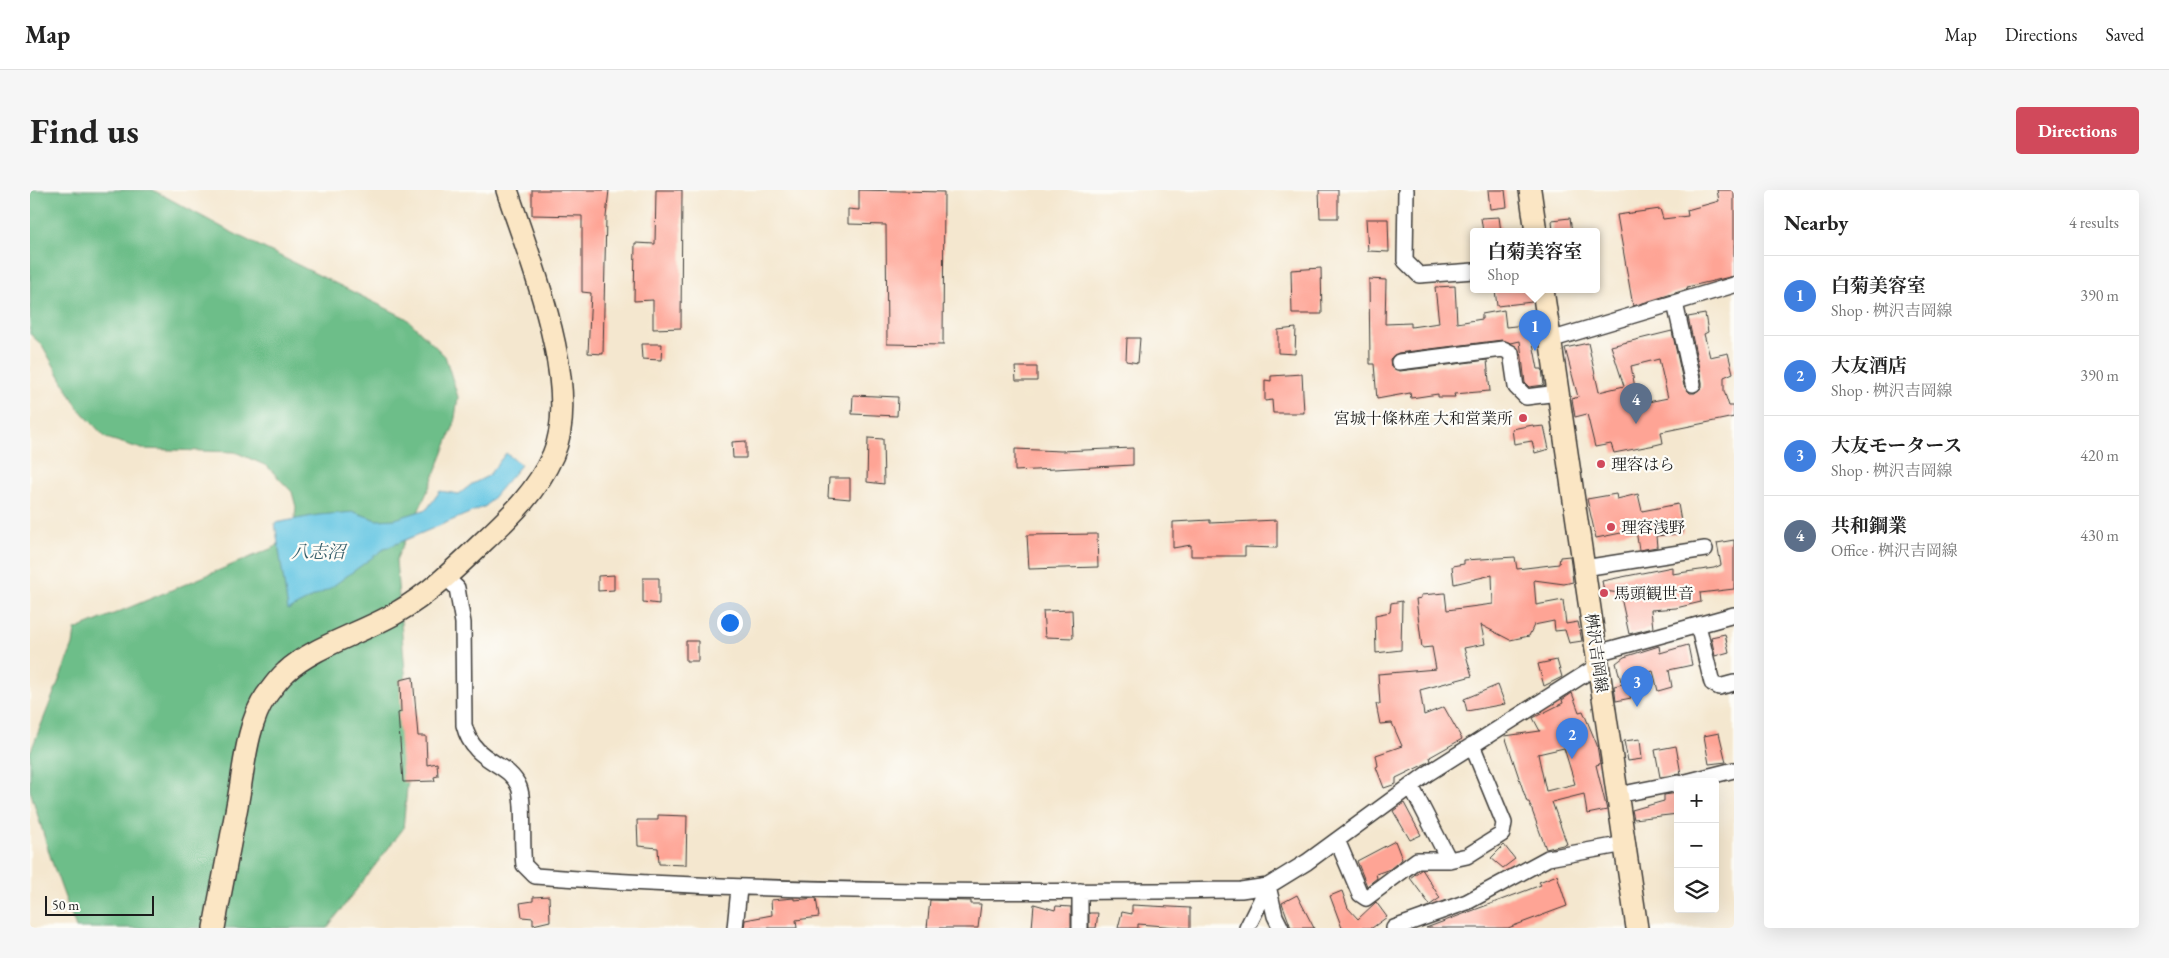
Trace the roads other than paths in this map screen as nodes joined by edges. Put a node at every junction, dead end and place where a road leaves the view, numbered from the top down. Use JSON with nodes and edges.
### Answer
{"nodes":[{"id":1,"x":507,"y":190,"type":"edge"},
{"id":2,"x":1406,"y":190,"type":"edge"},
{"id":3,"x":1530,"y":190,"type":"edge"},
{"id":4,"x":1535,"y":228,"type":"edge"},
{"id":5,"x":1470,"y":271,"type":"edge"},
{"id":6,"x":1734,"y":285,"type":"edge"},
{"id":7,"x":1543,"y":293,"type":"edge"},
{"id":8,"x":1675,"y":303,"type":"junction"},
{"id":9,"x":1550,"y":340,"type":"junction"},
{"id":10,"x":1399,"y":362,"type":"dead end"},
{"id":11,"x":1693,"y":384,"type":"dead end"},
{"id":12,"x":1558,"y":393,"type":"junction"},
{"id":13,"x":1705,"y":549,"type":"dead end"},
{"id":14,"x":1584,"y":568,"type":"junction"},
{"id":15,"x":446,"y":577,"type":"junction"},
{"id":16,"x":1734,"y":615,"type":"edge"},
{"id":17,"x":1698,"y":625,"type":"junction"},
{"id":18,"x":1598,"y":659,"type":"junction"},
{"id":19,"x":1734,"y":683,"type":"edge"},
{"id":20,"x":1472,"y":745,"type":"junction"},
{"id":21,"x":1734,"y":770,"type":"edge"},
{"id":22,"x":1702,"y":778,"type":"edge"},
{"id":23,"x":1674,"y":785,"type":"edge"},
{"id":24,"x":1411,"y":786,"type":"junction"},
{"id":25,"x":1618,"y":795,"type":"junction"},
{"id":26,"x":1337,"y":840,"type":"junction"},
{"id":27,"x":1624,"y":844,"type":"junction"},
{"id":28,"x":1449,"y":860,"type":"junction"},
{"id":29,"x":1268,"y":886,"type":"junction"},
{"id":30,"x":739,"y":889,"type":"junction"},
{"id":31,"x":1080,"y":891,"type":"junction"},
{"id":32,"x":214,"y":928,"type":"edge"},
{"id":33,"x":735,"y":928,"type":"edge"},
{"id":34,"x":1080,"y":928,"type":"edge"},
{"id":35,"x":1248,"y":928,"type":"edge"},
{"id":36,"x":1281,"y":928,"type":"edge"},
{"id":37,"x":1394,"y":928,"type":"edge"},
{"id":38,"x":1637,"y":928,"type":"edge"}],
"edges":[{"from":1,"to":15,"type":"street"},
{"from":2,"to":5,"type":"street"},
{"from":3,"to":4,"type":"street"},
{"from":6,"to":8,"type":"street"},
{"from":7,"to":9,"type":"street","name":"桝沢吉岡線"},
{"from":8,"to":9,"type":"street"},
{"from":8,"to":11,"type":"street"},
{"from":9,"to":12,"type":"street","name":"桝沢吉岡線"},
{"from":10,"to":12,"type":"street"},
{"from":12,"to":14,"type":"street","name":"桝沢吉岡線"},
{"from":13,"to":14,"type":"street"},
{"from":14,"to":18,"type":"street","name":"桝沢吉岡線"},
{"from":15,"to":30,"type":"street"},
{"from":15,"to":32,"type":"street"},
{"from":16,"to":17,"type":"street"},
{"from":17,"to":18,"type":"street"},
{"from":17,"to":19,"type":"street"},
{"from":18,"to":20,"type":"street"},
{"from":18,"to":25,"type":"street","name":"桝沢吉岡線"},
{"from":20,"to":24,"type":"street"},
{"from":20,"to":28,"type":"street"},
{"from":21,"to":22,"type":"street"},
{"from":23,"to":25,"type":"street"},
{"from":24,"to":26,"type":"street"},
{"from":24,"to":28,"type":"street"},
{"from":25,"to":27,"type":"street","name":"桝沢吉岡線"},
{"from":26,"to":28,"type":"street"},
{"from":26,"to":29,"type":"street"},
{"from":27,"to":37,"type":"street"},
{"from":27,"to":38,"type":"street","name":"桝沢吉岡線"},
{"from":29,"to":31,"type":"street"},
{"from":29,"to":35,"type":"street"},
{"from":29,"to":36,"type":"street"},
{"from":30,"to":31,"type":"street"},
{"from":30,"to":33,"type":"street"},
{"from":31,"to":34,"type":"street"}]}
